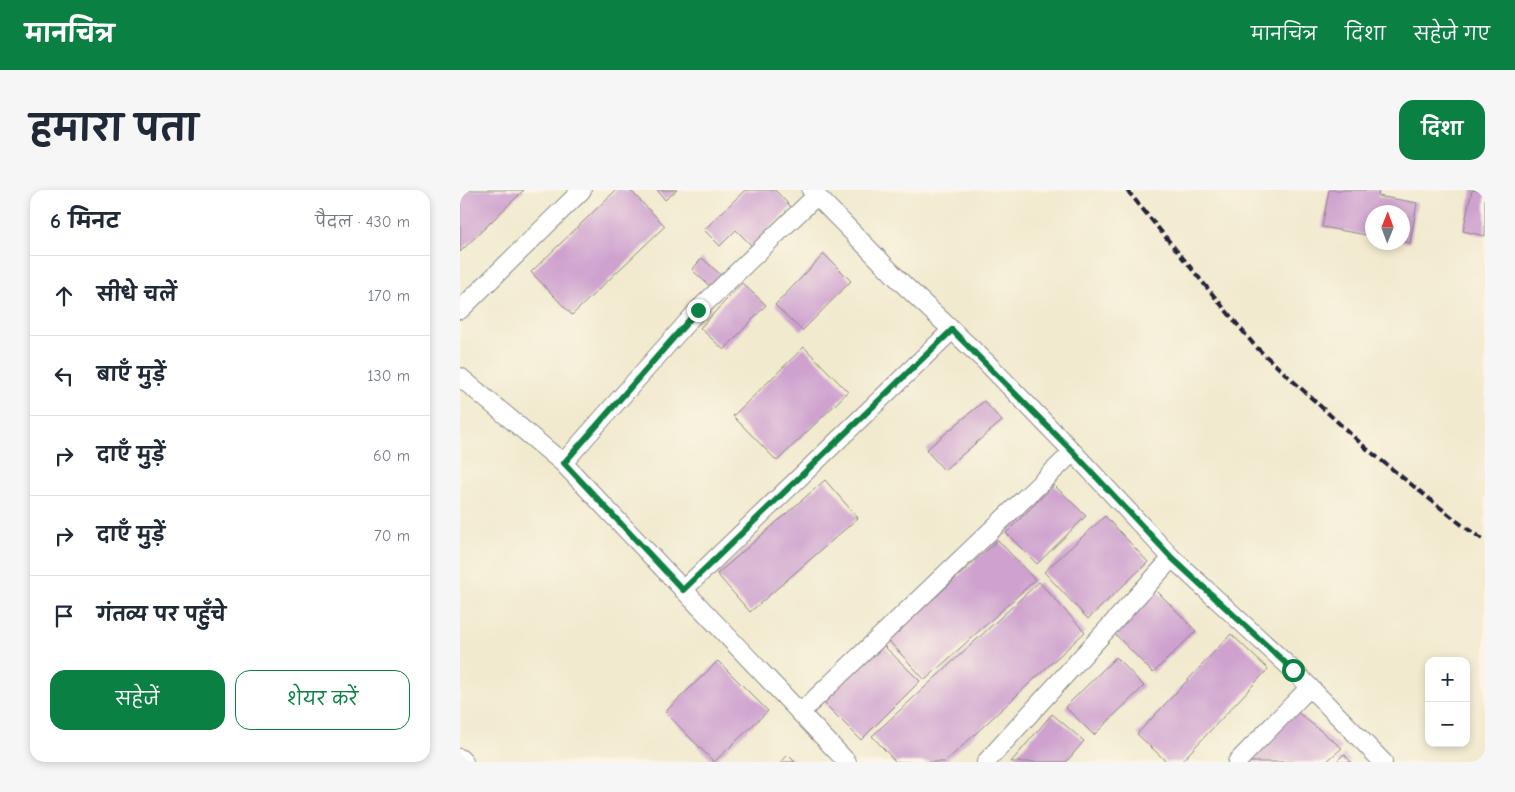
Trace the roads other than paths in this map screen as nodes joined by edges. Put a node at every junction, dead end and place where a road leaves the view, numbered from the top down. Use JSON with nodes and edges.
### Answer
{"nodes":[{"id":1,"x":582,"y":190,"type":"edge"},
{"id":2,"x":814,"y":193,"type":"edge"},
{"id":3,"x":460,"y":310,"type":"edge"},
{"id":4,"x":952,"y":330,"type":"junction"},
{"id":5,"x":460,"y":377,"type":"edge"},
{"id":6,"x":1073,"y":452,"type":"junction"},
{"id":7,"x":564,"y":463,"type":"junction"},
{"id":8,"x":1172,"y":558,"type":"junction"},
{"id":9,"x":683,"y":590,"type":"junction"},
{"id":10,"x":1310,"y":688,"type":"junction"},
{"id":11,"x":800,"y":713,"type":"junction"},
{"id":12,"x":460,"y":758,"type":"edge"},
{"id":13,"x":464,"y":762,"type":"edge"},
{"id":14,"x":847,"y":762,"type":"edge"},
{"id":15,"x":986,"y":762,"type":"edge"},
{"id":16,"x":1236,"y":762,"type":"edge"},
{"id":17,"x":1383,"y":762,"type":"edge"}],
"edges":[{"from":1,"to":3,"type":"street"},
{"from":2,"to":4,"type":"street"},
{"from":2,"to":7,"type":"street"},
{"from":4,"to":6,"type":"street"},
{"from":4,"to":9,"type":"street"},
{"from":5,"to":7,"type":"street"},
{"from":6,"to":8,"type":"street"},
{"from":6,"to":11,"type":"street"},
{"from":7,"to":9,"type":"street"},
{"from":8,"to":10,"type":"street"},
{"from":8,"to":15,"type":"street"},
{"from":9,"to":11,"type":"street"},
{"from":10,"to":16,"type":"street"},
{"from":10,"to":17,"type":"street"},
{"from":11,"to":14,"type":"street"},
{"from":12,"to":13,"type":"street"}]}
